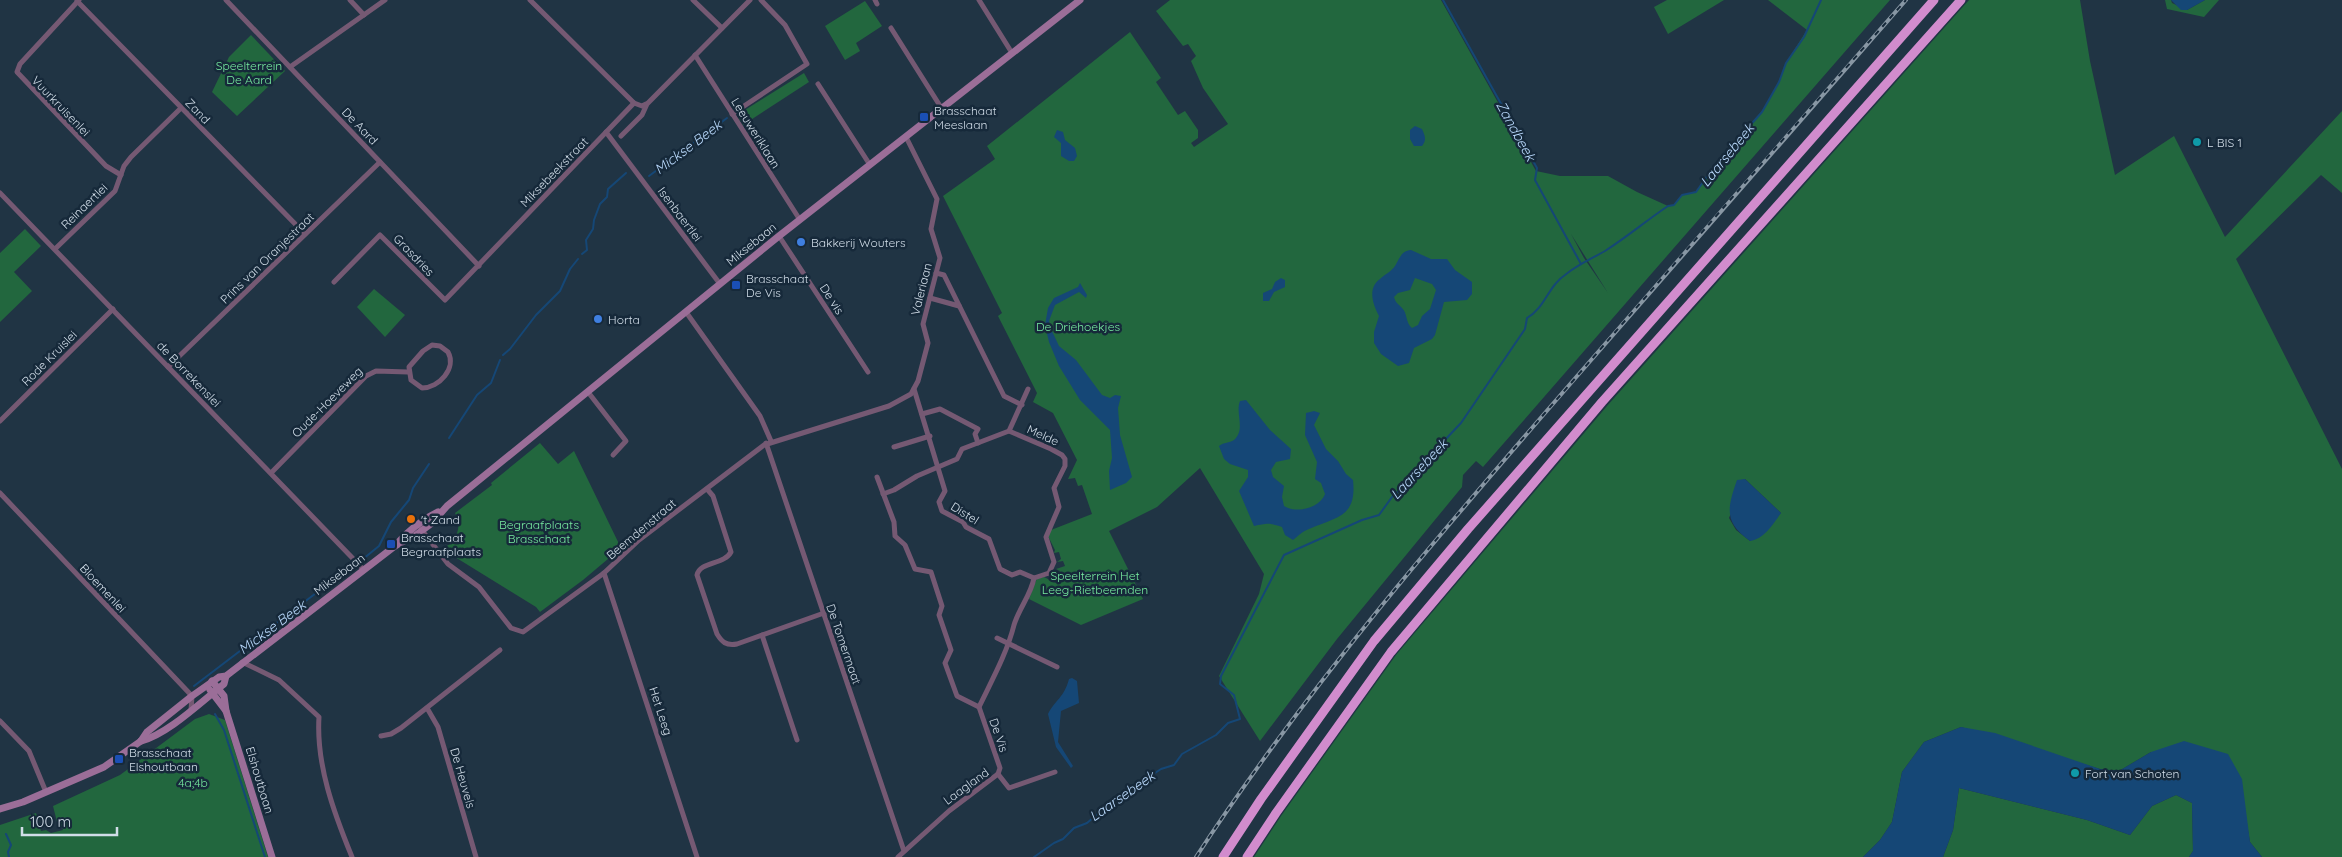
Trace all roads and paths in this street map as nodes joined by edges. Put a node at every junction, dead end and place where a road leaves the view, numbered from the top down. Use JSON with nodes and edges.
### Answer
{"nodes":[{"id":1,"x":226,"y":0,"type":"edge"},
{"id":2,"x":350,"y":0,"type":"edge"},
{"id":3,"x":386,"y":0,"type":"edge"},
{"id":4,"x":530,"y":0,"type":"edge"},
{"id":5,"x":694,"y":0,"type":"edge"},
{"id":6,"x":750,"y":0,"type":"edge"},
{"id":7,"x":761,"y":0,"type":"edge"},
{"id":8,"x":979,"y":0,"type":"edge"},
{"id":9,"x":1080,"y":0,"type":"edge"},
{"id":10,"x":1934,"y":0,"type":"edge"},
{"id":11,"x":1961,"y":0,"type":"edge"},
{"id":12,"x":78,"y":1,"type":"edge"},
{"id":13,"x":364,"y":15,"type":"junction"},
{"id":14,"x":722,"y":28,"type":"junction"},
{"id":15,"x":891,"y":28,"type":"dead end"},
{"id":16,"x":1012,"y":53,"type":"junction"},
{"id":17,"x":695,"y":55,"type":"junction"},
{"id":18,"x":290,"y":67,"type":"junction"},
{"id":19,"x":818,"y":84,"type":"dead end"},
{"id":20,"x":634,"y":103,"type":"junction"},
{"id":21,"x":646,"y":104,"type":"junction"},
{"id":22,"x":181,"y":108,"type":"junction"},
{"id":23,"x":942,"y":109,"type":"junction"},
{"id":24,"x":732,"y":114,"type":"junction"},
{"id":25,"x":606,"y":132,"type":"junction"},
{"id":26,"x":621,"y":136,"type":"dead end"},
{"id":27,"x":906,"y":137,"type":"junction"},
{"id":28,"x":380,"y":162,"type":"junction"},
{"id":29,"x":870,"y":165,"type":"junction"},
{"id":30,"x":121,"y":175,"type":"junction"},
{"id":31,"x":0,"y":192,"type":"edge"},
{"id":32,"x":800,"y":220,"type":"junction"},
{"id":33,"x":306,"y":234,"type":"junction"},
{"id":34,"x":778,"y":236,"type":"junction"},
{"id":35,"x":55,"y":249,"type":"junction"},
{"id":36,"x":479,"y":266,"type":"junction"},
{"id":37,"x":936,"y":273,"type":"junction"},
{"id":38,"x":334,"y":282,"type":"dead end"},
{"id":39,"x":720,"y":284,"type":"junction"},
{"id":40,"x":930,"y":298,"type":"junction"},
{"id":41,"x":959,"y":306,"type":"junction"},
{"id":42,"x":113,"y":309,"type":"junction"},
{"id":43,"x":686,"y":312,"type":"junction"},
{"id":44,"x":168,"y":368,"type":"junction"},
{"id":45,"x":408,"y":372,"type":"junction"},
{"id":46,"x":868,"y":372,"type":"dead end"},
{"id":47,"x":914,"y":389,"type":"junction"},
{"id":48,"x":1028,"y":389,"type":"dead end"},
{"id":49,"x":588,"y":392,"type":"junction"},
{"id":50,"x":1022,"y":405,"type":"junction"},
{"id":51,"x":922,"y":414,"type":"junction"},
{"id":52,"x":0,"y":421,"type":"edge"},
{"id":53,"x":1010,"y":431,"type":"junction"},
{"id":54,"x":930,"y":436,"type":"junction"},
{"id":55,"x":769,"y":442,"type":"junction"},
{"id":56,"x":978,"y":443,"type":"junction"},
{"id":57,"x":894,"y":447,"type":"dead end"},
{"id":58,"x":613,"y":455,"type":"dead end"},
{"id":59,"x":939,"y":468,"type":"junction"},
{"id":60,"x":271,"y":473,"type":"junction"},
{"id":61,"x":877,"y":477,"type":"dead end"},
{"id":62,"x":707,"y":489,"type":"junction"},
{"id":63,"x":0,"y":494,"type":"edge"},
{"id":64,"x":883,"y":494,"type":"junction"},
{"id":65,"x":420,"y":527,"type":"junction"},
{"id":66,"x":364,"y":570,"type":"junction"},
{"id":67,"x":604,"y":573,"type":"junction"},
{"id":68,"x":1049,"y":573,"type":"joint"},
{"id":69,"x":1034,"y":578,"type":"junction"},
{"id":70,"x":824,"y":613,"type":"junction"},
{"id":71,"x":762,"y":635,"type":"junction"},
{"id":72,"x":997,"y":638,"type":"dead end"},
{"id":73,"x":1009,"y":644,"type":"junction"},
{"id":74,"x":500,"y":650,"type":"dead end"},
{"id":75,"x":242,"y":662,"type":"junction"},
{"id":76,"x":1057,"y":666,"type":"dead end"},
{"id":77,"x":226,"y":676,"type":"junction"},
{"id":78,"x":210,"y":684,"type":"junction"},
{"id":79,"x":215,"y":691,"type":"junction"},
{"id":80,"x":192,"y":696,"type":"junction"},
{"id":81,"x":979,"y":707,"type":"junction"},
{"id":82,"x":427,"y":708,"type":"junction"},
{"id":83,"x":191,"y":710,"type":"junction"},
{"id":84,"x":0,"y":721,"type":"edge"},
{"id":85,"x":147,"y":732,"type":"junction"},
{"id":86,"x":382,"y":736,"type":"dead end"},
{"id":87,"x":151,"y":739,"type":"junction"},
{"id":88,"x":797,"y":740,"type":"dead end"},
{"id":89,"x":141,"y":741,"type":"junction"},
{"id":90,"x":1055,"y":772,"type":"dead end"},
{"id":91,"x":998,"y":774,"type":"junction"},
{"id":92,"x":46,"y":792,"type":"junction"},
{"id":93,"x":0,"y":809,"type":"edge"},
{"id":94,"x":904,"y":851,"type":"junction"},
{"id":95,"x":272,"y":857,"type":"edge"},
{"id":96,"x":352,"y":857,"type":"edge"},
{"id":97,"x":476,"y":857,"type":"edge"},
{"id":98,"x":697,"y":857,"type":"edge"},
{"id":99,"x":898,"y":857,"type":"edge"},
{"id":100,"x":1223,"y":857,"type":"edge"},
{"id":101,"x":1247,"y":857,"type":"edge"}],
"edges":[{"from":1,"to":18,"type":"street","name":"De Aard"},
{"from":2,"to":13,"type":"street"},
{"from":3,"to":13,"type":"street"},
{"from":4,"to":20,"type":"street"},
{"from":5,"to":14,"type":"street"},
{"from":6,"to":14,"type":"street"},
{"from":7,"to":24,"type":"street"},
{"from":8,"to":16,"type":"street"},
{"from":9,"to":16,"type":"street","name":"Miksebaan"},
{"from":10,"to":100,"type":"highway"},
{"from":11,"to":101,"type":"highway"},
{"from":12,"to":22,"type":"street","name":"Zand"},
{"from":12,"to":30,"type":"street","name":"Vuurkruisenlei"},
{"from":13,"to":18,"type":"street"},
{"from":14,"to":17,"type":"street"},
{"from":15,"to":23,"type":"street"},
{"from":16,"to":23,"type":"street","name":"Miksebaan"},
{"from":17,"to":21,"type":"street"},
{"from":17,"to":24,"type":"street","name":"Leeuweriklaan"},
{"from":18,"to":28,"type":"street","name":"De Aard"},
{"from":19,"to":29,"type":"street"},
{"from":20,"to":21,"type":"street"},
{"from":20,"to":25,"type":"street","name":"Miksebeekstraat"},
{"from":21,"to":26,"type":"street"},
{"from":22,"to":30,"type":"street","name":"Reinaertlei"},
{"from":22,"to":33,"type":"street","name":"Zand"},
{"from":23,"to":27,"type":"street","name":"Miksebaan"},
{"from":24,"to":32,"type":"street","name":"Leeuweriklaan"},
{"from":25,"to":36,"type":"street","name":"Miksebeekstraat"},
{"from":25,"to":39,"type":"street","name":"Isenbaertlei"},
{"from":27,"to":29,"type":"street","name":"Miksebaan"},
{"from":27,"to":37,"type":"street","name":"Valeriaan"},
{"from":28,"to":33,"type":"street","name":"Prins van Oranjestraat"},
{"from":28,"to":36,"type":"street","name":"De Aard"},
{"from":29,"to":32,"type":"street","name":"Miksebaan"},
{"from":30,"to":35,"type":"street","name":"Reinaertlei"},
{"from":31,"to":35,"type":"street","name":"de Borrekenslei"},
{"from":32,"to":34,"type":"street","name":"Miksebaan"},
{"from":33,"to":44,"type":"street","name":"Prins van Oranjestraat"},
{"from":34,"to":39,"type":"street","name":"Miksebaan"},
{"from":34,"to":46,"type":"street","name":"De vis"},
{"from":35,"to":42,"type":"street","name":"de Borrekenslei"},
{"from":36,"to":38,"type":"street","name":"Grasdries"},
{"from":37,"to":40,"type":"street","name":"Valeriaan"},
{"from":37,"to":41,"type":"street"},
{"from":39,"to":43,"type":"street","name":"Miksebaan"},
{"from":40,"to":41,"type":"street"},
{"from":40,"to":47,"type":"street","name":"Valeriaan"},
{"from":41,"to":50,"type":"street"},
{"from":42,"to":44,"type":"street","name":"de Borrekenslei"},
{"from":42,"to":52,"type":"street","name":"Rode Kruislei"},
{"from":43,"to":49,"type":"street","name":"Miksebaan"},
{"from":43,"to":55,"type":"street"},
{"from":44,"to":60,"type":"street","name":"de Borrekenslei"},
{"from":45,"to":45,"type":"street"},
{"from":45,"to":60,"type":"street","name":"Oude-Hoeveweg"},
{"from":47,"to":51,"type":"street","name":"Distel"},
{"from":47,"to":55,"type":"street"},
{"from":48,"to":50,"type":"street"},
{"from":49,"to":58,"type":"street"},
{"from":49,"to":65,"type":"street","name":"Miksebaan"},
{"from":50,"to":53,"type":"street"},
{"from":51,"to":54,"type":"street","name":"Distel"},
{"from":51,"to":56,"type":"street"},
{"from":53,"to":56,"type":"street"},
{"from":53,"to":68,"type":"street","name":"Melde"},
{"from":54,"to":57,"type":"street"},
{"from":54,"to":59,"type":"street","name":"Distel"},
{"from":55,"to":62,"type":"street","name":"Beemdenstraat"},
{"from":55,"to":70,"type":"street","name":"De Tomermaat"},
{"from":56,"to":59,"type":"street"},
{"from":59,"to":64,"type":"street"},
{"from":59,"to":69,"type":"street","name":"Distel"},
{"from":60,"to":66,"type":"street","name":"de Borrekenslei"},
{"from":61,"to":64,"type":"street","name":"De Vis"},
{"from":62,"to":67,"type":"street","name":"Beemdenstraat"},
{"from":62,"to":71,"type":"street"},
{"from":63,"to":80,"type":"street","name":"Bloemenlei"},
{"from":64,"to":81,"type":"street","name":"De Vis"},
{"from":65,"to":66,"type":"street","name":"Miksebaan"},
{"from":65,"to":67,"type":"street","name":"Beemdenstraat"},
{"from":66,"to":75,"type":"street","name":"Miksebaan"},
{"from":67,"to":98,"type":"street","name":"Het Leeg"},
{"from":68,"to":69,"type":"street","name":"Distel"},
{"from":69,"to":73,"type":"street"},
{"from":70,"to":71,"type":"street"},
{"from":70,"to":94,"type":"street","name":"De Tomermaat"},
{"from":71,"to":88,"type":"street"},
{"from":72,"to":73,"type":"street"},
{"from":73,"to":76,"type":"street"},
{"from":73,"to":81,"type":"street"},
{"from":74,"to":82,"type":"street"},
{"from":75,"to":77,"type":"street","name":"Miksebaan"},
{"from":75,"to":96,"type":"street"},
{"from":77,"to":78,"type":"street","name":"Miksebaan"},
{"from":77,"to":79,"type":"street","name":"Miksebaan"},
{"from":78,"to":79,"type":"street","name":"Elshoutbaan"},
{"from":78,"to":80,"type":"street","name":"Miksebaan"},
{"from":79,"to":83,"type":"street","name":"Miksebaan"},
{"from":79,"to":95,"type":"street","name":"Elshoutbaan"},
{"from":80,"to":83,"type":"street"},
{"from":80,"to":85,"type":"street","name":"Miksebaan"},
{"from":81,"to":91,"type":"street","name":"De Vis"},
{"from":82,"to":86,"type":"street"},
{"from":82,"to":97,"type":"street","name":"De Heuvels"},
{"from":83,"to":87,"type":"street","name":"Miksebaan"},
{"from":84,"to":92,"type":"street"},
{"from":85,"to":87,"type":"street"},
{"from":85,"to":89,"type":"street","name":"Miksebaan"},
{"from":87,"to":89,"type":"street","name":"Miksebaan"},
{"from":89,"to":92,"type":"street","name":"Miksebaan"},
{"from":90,"to":91,"type":"street","name":"Laagland"},
{"from":91,"to":94,"type":"street","name":"Laagland"},
{"from":92,"to":93,"type":"street","name":"Miksebaan"},
{"from":94,"to":99,"type":"street","name":"Laagland"}]}
